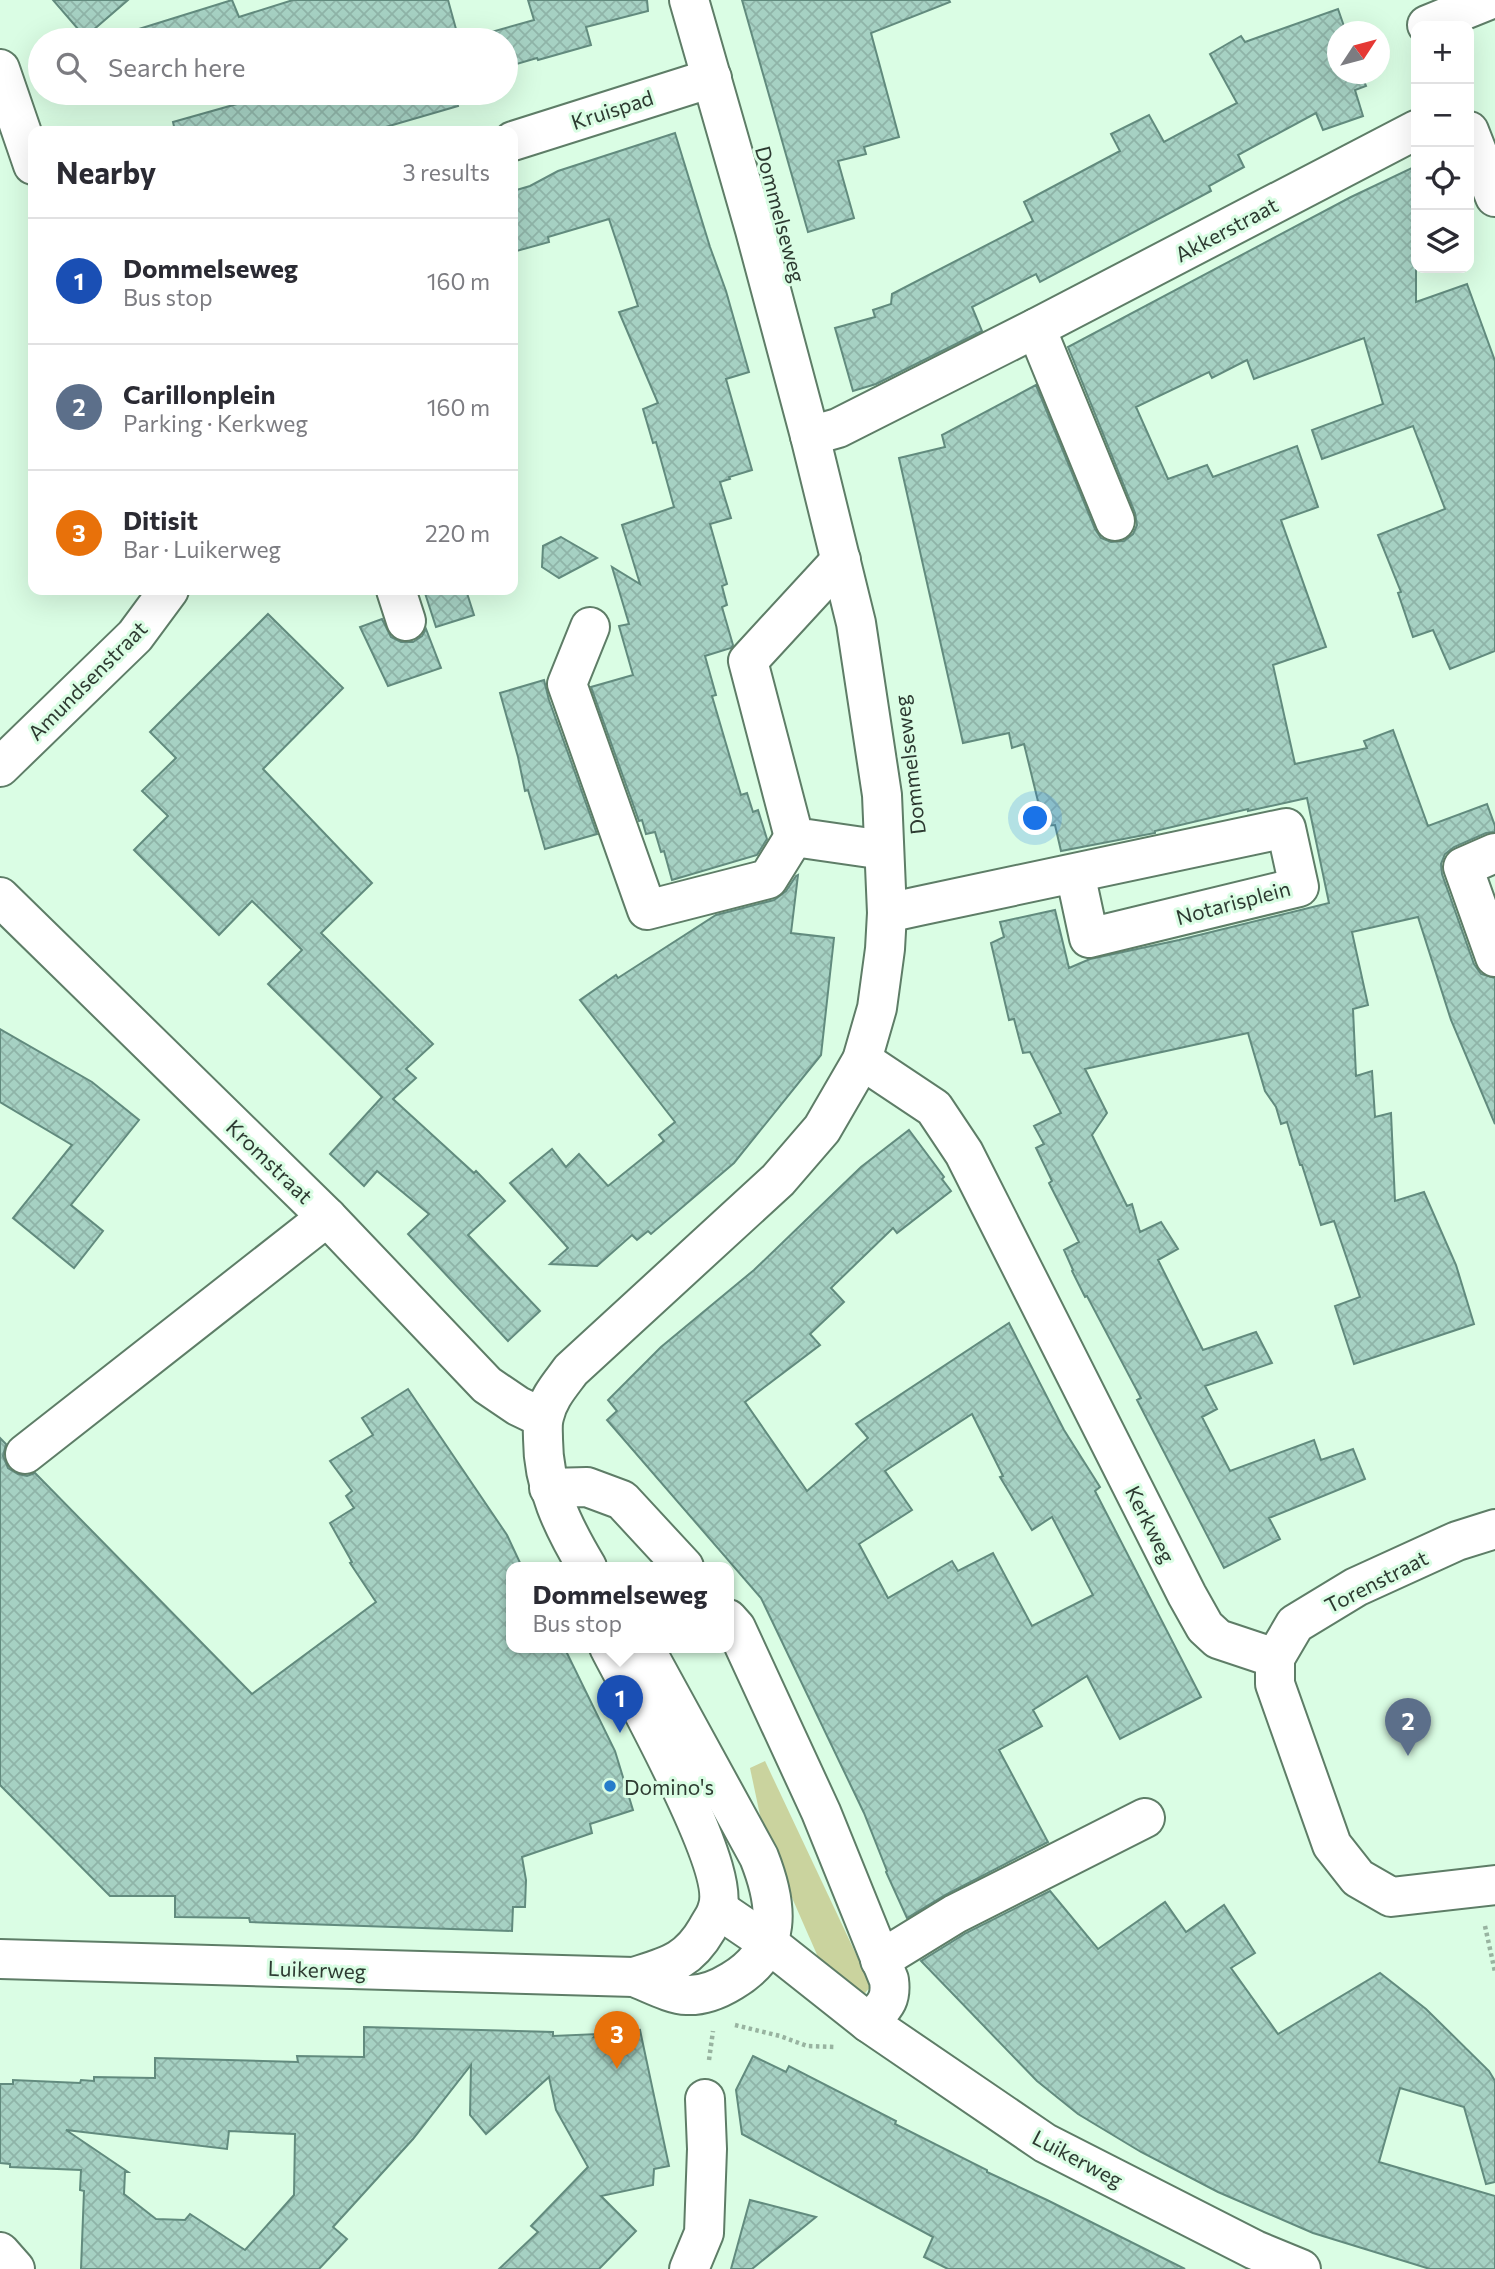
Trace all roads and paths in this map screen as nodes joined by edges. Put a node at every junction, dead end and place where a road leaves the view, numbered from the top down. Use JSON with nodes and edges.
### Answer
{"nodes":[{"id":1,"x":689,"y":0,"type":"edge"},
{"id":2,"x":1489,"y":0,"type":"edge"},
{"id":3,"x":1424,"y":17,"type":"edge"},
{"id":4,"x":0,"y":69,"type":"edge"},
{"id":5,"x":712,"y":78,"type":"junction"},
{"id":6,"x":1411,"y":133,"type":"edge"},
{"id":7,"x":518,"y":139,"type":"edge"},
{"id":8,"x":1474,"y":144,"type":"edge"},
{"id":9,"x":28,"y":150,"type":"edge"},
{"id":10,"x":1495,"y":197,"type":"edge"},
{"id":11,"x":1036,"y":328,"type":"junction"},
{"id":12,"x":810,"y":436,"type":"junction"},
{"id":13,"x":1115,"y":521,"type":"dead end"},
{"id":14,"x":841,"y":560,"type":"junction"},
{"id":15,"x":165,"y":595,"type":"edge"},
{"id":16,"x":590,"y":627,"type":"dead end"},
{"id":17,"x":0,"y":767,"type":"edge"},
{"id":18,"x":794,"y":837,"type":"junction"},
{"id":19,"x":884,"y":850,"type":"junction"},
{"id":20,"x":1495,"y":853,"type":"edge"},
{"id":21,"x":1075,"y":873,"type":"junction"},
{"id":22,"x":0,"y":897,"type":"edge"},
{"id":23,"x":887,"y":913,"type":"junction"},
{"id":24,"x":1495,"y":957,"type":"edge"},
{"id":25,"x":862,"y":1060,"type":"junction"},
{"id":26,"x":327,"y":1217,"type":"junction"},
{"id":27,"x":543,"y":1418,"type":"junction"},
{"id":28,"x":25,"y":1454,"type":"dead end"},
{"id":29,"x":549,"y":1488,"type":"junction"},
{"id":30,"x":1495,"y":1529,"type":"edge"},
{"id":31,"x":583,"y":1562,"type":"edge"},
{"id":32,"x":679,"y":1562,"type":"edge"},
{"id":33,"x":734,"y":1625,"type":"edge"},
{"id":34,"x":612,"y":1653,"type":"edge"},
{"id":35,"x":648,"y":1653,"type":"edge"},
{"id":36,"x":1275,"y":1658,"type":"junction"},
{"id":37,"x":1144,"y":1818,"type":"dead end"},
{"id":38,"x":1486,"y":1886,"type":"edge"},
{"id":39,"x":718,"y":1909,"type":"junction"},
{"id":40,"x":768,"y":1942,"type":"junction"},
{"id":41,"x":0,"y":1959,"type":"edge"},
{"id":42,"x":880,"y":1960,"type":"junction"},
{"id":43,"x":634,"y":1978,"type":"junction"},
{"id":44,"x":727,"y":2023,"type":"dead end"},
{"id":45,"x":869,"y":2023,"type":"junction"},
{"id":46,"x":705,"y":2099,"type":"dead end"},
{"id":47,"x":0,"y":2252,"type":"edge"},
{"id":48,"x":15,"y":2269,"type":"edge"},
{"id":49,"x":689,"y":2269,"type":"edge"},
{"id":50,"x":1301,"y":2269,"type":"edge"}],
"edges":[{"from":1,"to":5,"type":"street","name":"Dommelseweg"},
{"from":2,"to":3,"type":"street"},
{"from":4,"to":9,"type":"street"},
{"from":5,"to":7,"type":"street","name":"Kruispad"},
{"from":5,"to":12,"type":"street","name":"Dommelseweg"},
{"from":6,"to":11,"type":"street","name":"Akkerstraat"},
{"from":8,"to":10,"type":"street"},
{"from":11,"to":12,"type":"street","name":"Akkerstraat"},
{"from":11,"to":13,"type":"street"},
{"from":12,"to":14,"type":"street","name":"Dommelseweg"},
{"from":14,"to":18,"type":"street"},
{"from":14,"to":19,"type":"street","name":"Dommelseweg"},
{"from":15,"to":17,"type":"street","name":"Amundsenstraat"},
{"from":16,"to":18,"type":"street"},
{"from":18,"to":19,"type":"street","name":"Dommelseweg"},
{"from":19,"to":23,"type":"street","name":"Dommelseweg"},
{"from":20,"to":24,"type":"street"},
{"from":21,"to":21,"type":"street","name":"Notarisplein"},
{"from":21,"to":23,"type":"street","name":"Notarisplein"},
{"from":22,"to":26,"type":"street","name":"Kromstraat"},
{"from":23,"to":25,"type":"street","name":"Dommelseweg"},
{"from":25,"to":27,"type":"street","name":"Dommelseweg"},
{"from":25,"to":36,"type":"street","name":"Kerkweg"},
{"from":26,"to":27,"type":"street","name":"Kromstraat"},
{"from":26,"to":28,"type":"street"},
{"from":27,"to":29,"type":"street","name":"Dommelseweg"},
{"from":29,"to":31,"type":"street","name":"Dommelseweg"},
{"from":29,"to":32,"type":"street"},
{"from":30,"to":36,"type":"street","name":"Torenstraat"},
{"from":33,"to":42,"type":"street"},
{"from":34,"to":39,"type":"street"},
{"from":35,"to":40,"type":"street"},
{"from":36,"to":38,"type":"street"},
{"from":37,"to":42,"type":"street"},
{"from":39,"to":40,"type":"street","name":"Luikerweg"},
{"from":39,"to":43,"type":"street","name":"Luikerweg"},
{"from":40,"to":43,"type":"street","name":"Luikerweg"},
{"from":40,"to":45,"type":"street","name":"Luikerweg"},
{"from":41,"to":43,"type":"street","name":"Luikerweg"},
{"from":42,"to":45,"type":"street"},
{"from":44,"to":45,"type":"path"},
{"from":45,"to":50,"type":"street","name":"Luikerweg"},
{"from":46,"to":49,"type":"street"},
{"from":47,"to":48,"type":"street"}]}
